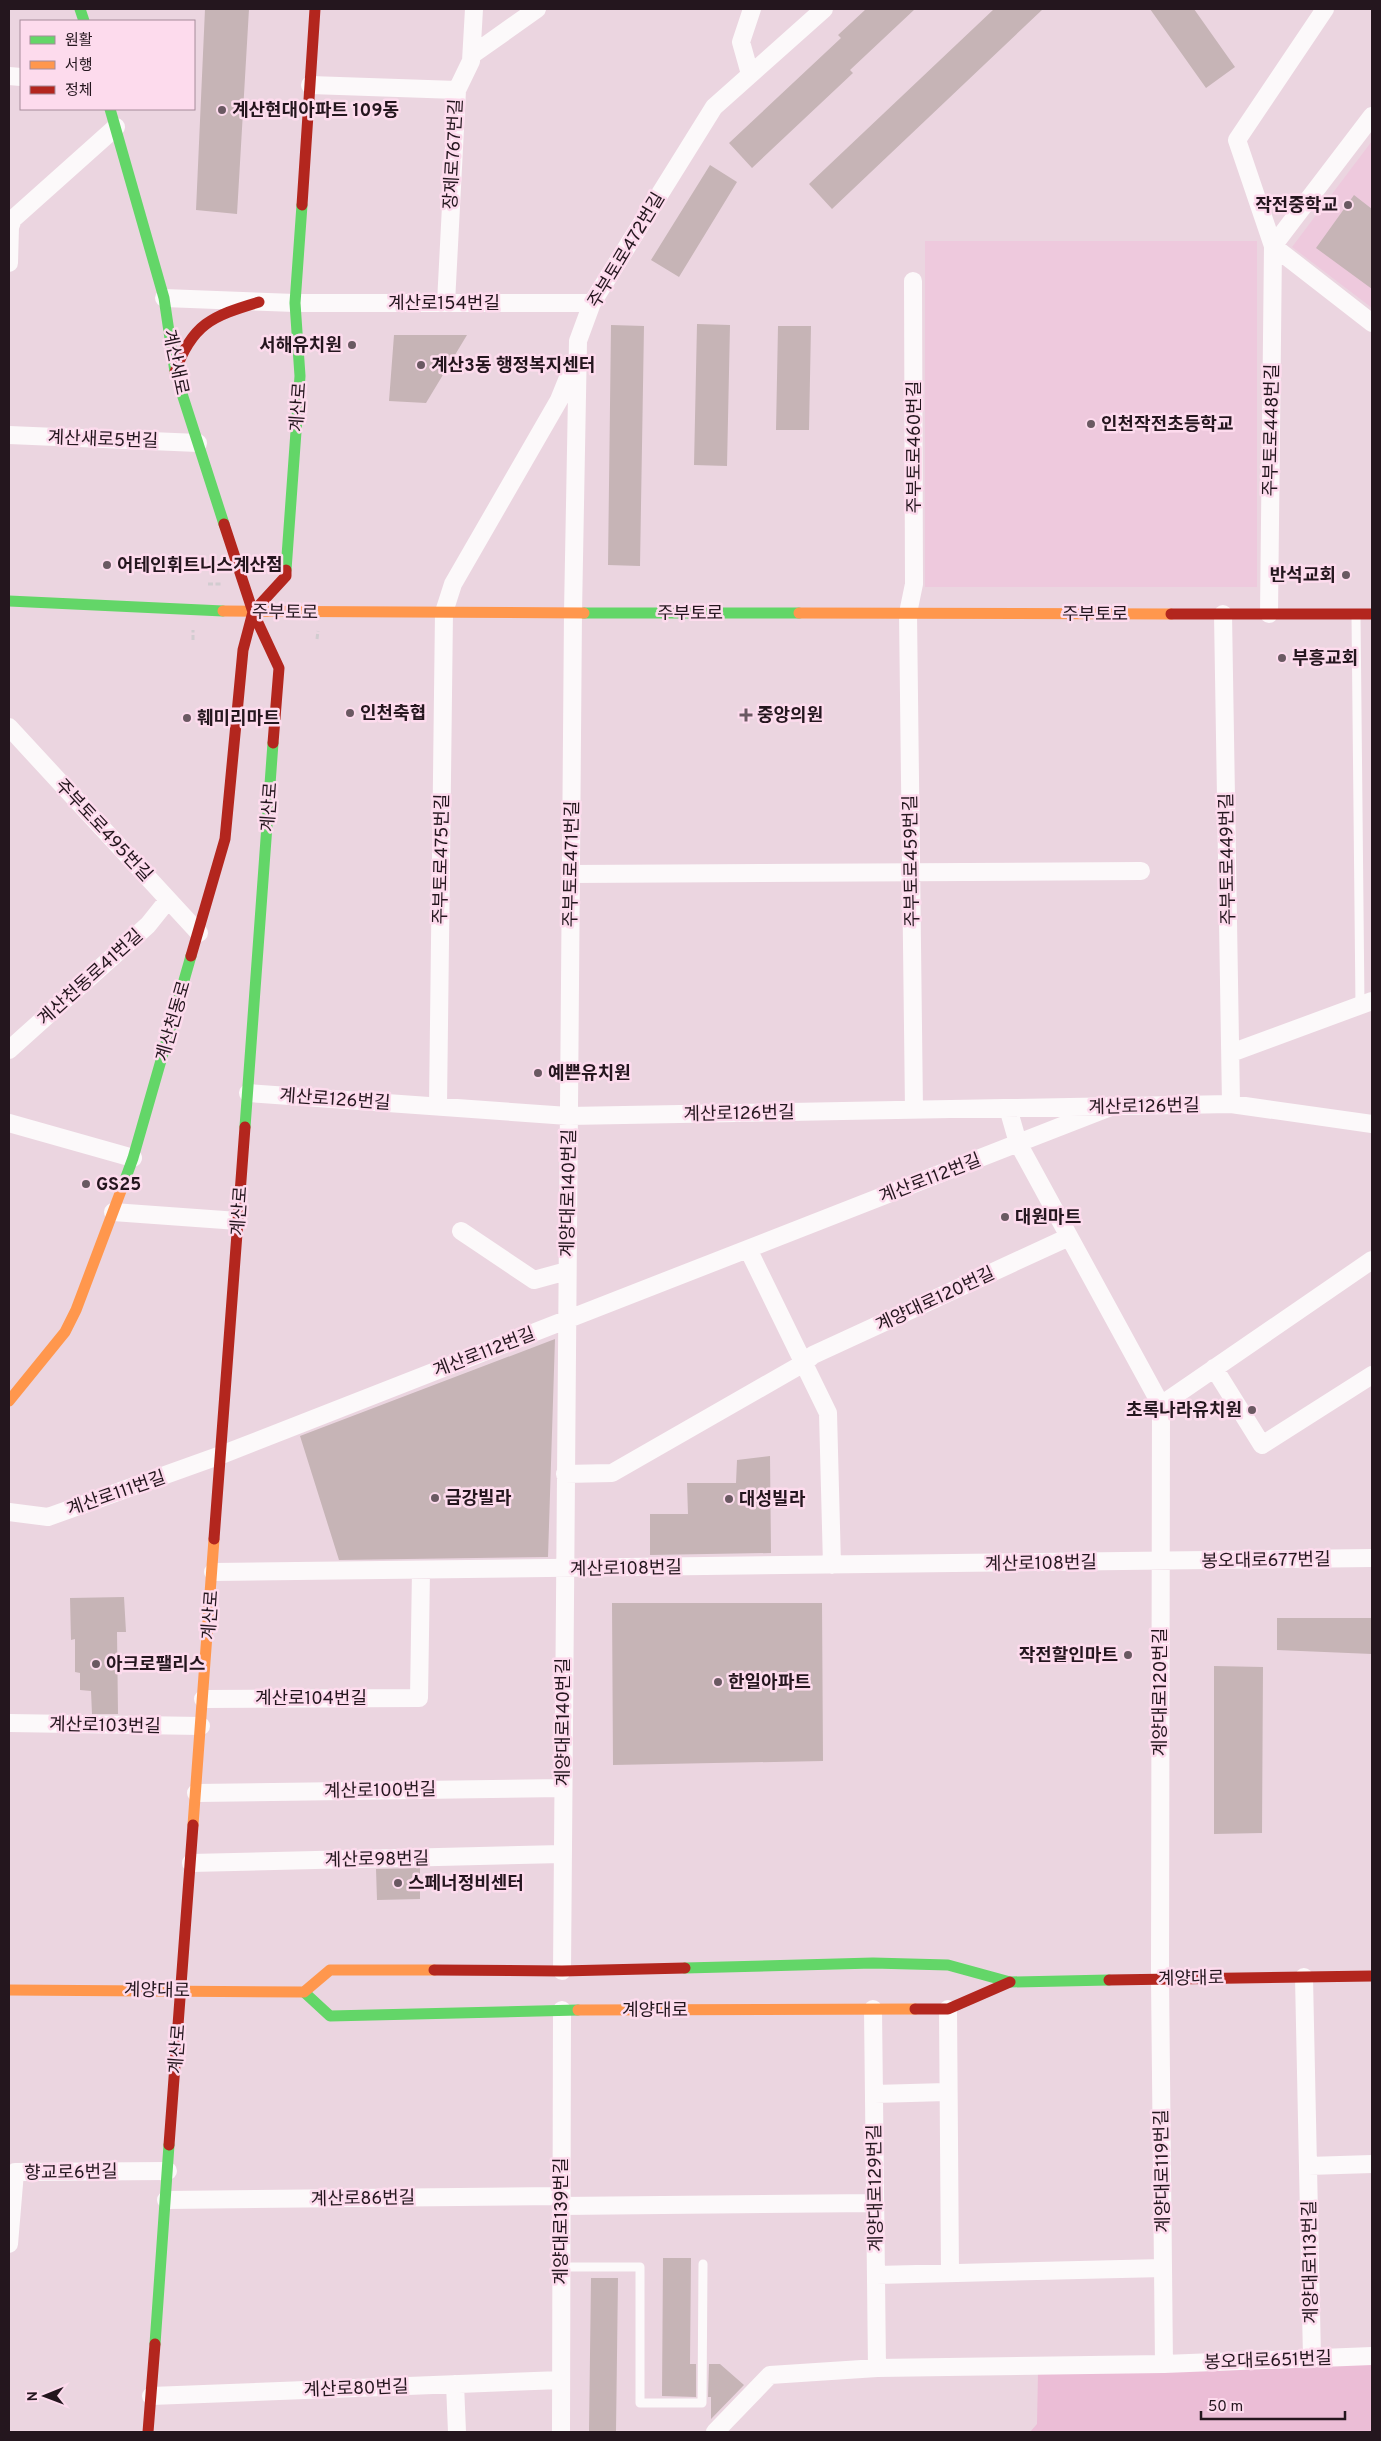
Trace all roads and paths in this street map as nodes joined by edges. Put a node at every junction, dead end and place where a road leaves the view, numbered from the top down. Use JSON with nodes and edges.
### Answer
{"nodes":[{"id":1,"x":315,"y":9,"type":"edge"},
{"id":2,"x":474,"y":9,"type":"edge"},
{"id":3,"x":537,"y":9,"type":"edge"},
{"id":4,"x":752,"y":9,"type":"edge"},
{"id":5,"x":824,"y":9,"type":"edge"},
{"id":6,"x":1325,"y":9,"type":"edge"},
{"id":7,"x":472,"y":56,"type":"junction"},
{"id":8,"x":750,"y":74,"type":"junction"},
{"id":9,"x":310,"y":85,"type":"junction"},
{"id":10,"x":457,"y":90,"type":"junction"},
{"id":11,"x":110,"y":110,"type":"edge"},
{"id":12,"x":1372,"y":116,"type":"edge"},
{"id":13,"x":116,"y":126,"type":"junction"},
{"id":14,"x":1273,"y":246,"type":"junction"},
{"id":15,"x":9,"y":263,"type":"edge"},
{"id":16,"x":913,"y":281,"type":"dead end"},
{"id":17,"x":164,"y":298,"type":"junction"},
{"id":18,"x":259,"y":302,"type":"junction"},
{"id":19,"x":295,"y":303,"type":"junction"},
{"id":20,"x":446,"y":303,"type":"junction"},
{"id":21,"x":592,"y":303,"type":"junction"},
{"id":22,"x":1372,"y":323,"type":"edge"},
{"id":23,"x":578,"y":354,"type":"junction"},
{"id":24,"x":175,"y":372,"type":"junction"},
{"id":25,"x":9,"y":435,"type":"edge"},
{"id":26,"x":198,"y":443,"type":"junction"},
{"id":27,"x":9,"y":601,"type":"edge"},
{"id":28,"x":252,"y":612,"type":"junction"},
{"id":29,"x":444,"y":612,"type":"junction"},
{"id":30,"x":573,"y":613,"type":"junction"},
{"id":31,"x":908,"y":613,"type":"junction"},
{"id":32,"x":1222,"y":614,"type":"junction"},
{"id":33,"x":1269,"y":614,"type":"junction"},
{"id":34,"x":1356,"y":614,"type":"junction"},
{"id":35,"x":1372,"y":614,"type":"edge"},
{"id":36,"x":9,"y":727,"type":"edge"},
{"id":37,"x":1142,"y":871,"type":"dead end"},
{"id":38,"x":911,"y":873,"type":"junction"},
{"id":39,"x":570,"y":874,"type":"junction"},
{"id":40,"x":168,"y":900,"type":"junction"},
{"id":41,"x":199,"y":933,"type":"junction"},
{"id":42,"x":1366,"y":1004,"type":"edge"},
{"id":43,"x":9,"y":1050,"type":"edge"},
{"id":44,"x":1230,"y":1053,"type":"junction"},
{"id":45,"x":248,"y":1093,"type":"junction"},
{"id":46,"x":1231,"y":1104,"type":"junction"},
{"id":47,"x":438,"y":1106,"type":"junction"},
{"id":48,"x":1113,"y":1106,"type":"junction"},
{"id":49,"x":1008,"y":1108,"type":"junction"},
{"id":50,"x":914,"y":1110,"type":"junction"},
{"id":51,"x":568,"y":1116,"type":"junction"},
{"id":52,"x":9,"y":1123,"type":"edge"},
{"id":53,"x":1372,"y":1124,"type":"edge"},
{"id":54,"x":1018,"y":1143,"type":"junction"},
{"id":55,"x":133,"y":1158,"type":"junction"},
{"id":56,"x":112,"y":1212,"type":"junction"},
{"id":57,"x":238,"y":1221,"type":"junction"},
{"id":58,"x":461,"y":1231,"type":"dead end"},
{"id":59,"x":1069,"y":1237,"type":"junction"},
{"id":60,"x":748,"y":1249,"type":"junction"},
{"id":61,"x":1372,"y":1260,"type":"edge"},
{"id":62,"x":567,"y":1271,"type":"junction"},
{"id":63,"x":566,"y":1320,"type":"junction"},
{"id":64,"x":804,"y":1363,"type":"junction"},
{"id":65,"x":1214,"y":1368,"type":"junction"},
{"id":66,"x":1372,"y":1375,"type":"edge"},
{"id":67,"x":15,"y":1382,"type":"edge"},
{"id":68,"x":9,"y":1401,"type":"edge"},
{"id":69,"x":1161,"y":1405,"type":"junction"},
{"id":70,"x":221,"y":1456,"type":"junction"},
{"id":71,"x":565,"y":1474,"type":"junction"},
{"id":72,"x":9,"y":1512,"type":"edge"},
{"id":73,"x":1372,"y":1558,"type":"edge"},
{"id":74,"x":1160,"y":1562,"type":"junction"},
{"id":75,"x":832,"y":1565,"type":"junction"},
{"id":76,"x":564,"y":1568,"type":"junction"},
{"id":77,"x":421,"y":1570,"type":"junction"},
{"id":78,"x":213,"y":1572,"type":"junction"},
{"id":79,"x":203,"y":1699,"type":"junction"},
{"id":80,"x":9,"y":1723,"type":"edge"},
{"id":81,"x":201,"y":1726,"type":"junction"},
{"id":82,"x":563,"y":1788,"type":"junction"},
{"id":83,"x":196,"y":1793,"type":"junction"},
{"id":84,"x":562,"y":1854,"type":"junction"},
{"id":85,"x":191,"y":1863,"type":"junction"},
{"id":86,"x":562,"y":1971,"type":"junction"},
{"id":87,"x":1372,"y":1976,"type":"edge"},
{"id":88,"x":1304,"y":1977,"type":"junction"},
{"id":89,"x":1160,"y":1979,"type":"junction"},
{"id":90,"x":1010,"y":1982,"type":"junction"},
{"id":91,"x":9,"y":1990,"type":"edge"},
{"id":92,"x":181,"y":1990,"type":"junction"},
{"id":93,"x":304,"y":1992,"type":"junction"},
{"id":94,"x":873,"y":2008,"type":"junction"},
{"id":95,"x":948,"y":2008,"type":"junction"},
{"id":96,"x":562,"y":2010,"type":"junction"},
{"id":97,"x":947,"y":2092,"type":"junction"},
{"id":98,"x":874,"y":2094,"type":"junction"},
{"id":99,"x":1372,"y":2164,"type":"edge"},
{"id":100,"x":1308,"y":2166,"type":"junction"},
{"id":101,"x":168,"y":2171,"type":"junction"},
{"id":102,"x":166,"y":2200,"type":"junction"},
{"id":103,"x":561,"y":2201,"type":"junction"},
{"id":104,"x":875,"y":2203,"type":"junction"},
{"id":105,"x":9,"y":2244,"type":"edge"},
{"id":106,"x":703,"y":2264,"type":"dead end"},
{"id":107,"x":561,"y":2267,"type":"junction"},
{"id":108,"x":1163,"y":2268,"type":"junction"},
{"id":109,"x":950,"y":2274,"type":"junction"},
{"id":110,"x":876,"y":2275,"type":"junction"},
{"id":111,"x":1372,"y":2356,"type":"edge"},
{"id":112,"x":1312,"y":2358,"type":"junction"},
{"id":113,"x":1164,"y":2364,"type":"junction"},
{"id":114,"x":877,"y":2368,"type":"junction"},
{"id":115,"x":561,"y":2380,"type":"junction"},
{"id":116,"x":455,"y":2384,"type":"junction"},
{"id":117,"x":151,"y":2396,"type":"junction"},
{"id":118,"x":148,"y":2432,"type":"edge"},
{"id":119,"x":457,"y":2432,"type":"edge"},
{"id":120,"x":561,"y":2432,"type":"edge"},
{"id":121,"x":715,"y":2432,"type":"edge"}],
"edges":[{"from":1,"to":9,"type":"street","name":"계산로"},
{"from":2,"to":7,"type":"street","name":"장제로767번길"},
{"from":3,"to":7,"type":"street"},
{"from":4,"to":8,"type":"street"},
{"from":5,"to":8,"type":"street","name":"주부토로472번길"},
{"from":6,"to":14,"type":"street","name":"주부토로448번길"},
{"from":7,"to":10,"type":"street","name":"장제로767번길"},
{"from":8,"to":21,"type":"street","name":"주부토로472번길"},
{"from":9,"to":10,"type":"street"},
{"from":9,"to":19,"type":"street","name":"계산로"},
{"from":10,"to":20,"type":"street","name":"장제로767번길"},
{"from":11,"to":13,"type":"street","name":"계산새로"},
{"from":12,"to":14,"type":"street"},
{"from":13,"to":15,"type":"street"},
{"from":13,"to":17,"type":"street","name":"계산새로"},
{"from":14,"to":22,"type":"street"},
{"from":14,"to":33,"type":"street","name":"주부토로448번길"},
{"from":16,"to":31,"type":"street","name":"주부토로460번길"},
{"from":17,"to":18,"type":"street","name":"계산로154번길"},
{"from":17,"to":24,"type":"street","name":"계산새로"},
{"from":18,"to":19,"type":"street","name":"계산로154번길"},
{"from":18,"to":24,"type":"street"},
{"from":19,"to":20,"type":"street","name":"계산로154번길"},
{"from":19,"to":28,"type":"street","name":"계산로"},
{"from":20,"to":21,"type":"street","name":"계산로154번길"},
{"from":21,"to":23,"type":"street","name":"주부토로472번길"},
{"from":23,"to":29,"type":"street","name":"주부토로475번길"},
{"from":23,"to":30,"type":"street","name":"주부토로472번길"},
{"from":24,"to":26,"type":"street","name":"계산새로"},
{"from":25,"to":26,"type":"street","name":"계산새로5번길"},
{"from":26,"to":28,"type":"street","name":"계산새로"},
{"from":27,"to":28,"type":"street","name":"주부토로"},
{"from":28,"to":29,"type":"street","name":"주부토로"},
{"from":28,"to":41,"type":"street","name":"계산천동로"},
{"from":28,"to":45,"type":"street","name":"계산로"},
{"from":29,"to":30,"type":"street","name":"주부토로"},
{"from":29,"to":47,"type":"street","name":"주부토로475번길"},
{"from":30,"to":31,"type":"street","name":"주부토로"},
{"from":30,"to":39,"type":"street","name":"주부토로471번길"},
{"from":31,"to":32,"type":"street","name":"주부토로"},
{"from":31,"to":38,"type":"street","name":"주부토로459번길"},
{"from":32,"to":33,"type":"street","name":"주부토로"},
{"from":32,"to":44,"type":"street","name":"주부토로449번길"},
{"from":33,"to":34,"type":"street","name":"주부토로"},
{"from":34,"to":35,"type":"street","name":"주부토로"},
{"from":34,"to":42,"type":"lane"},
{"from":36,"to":40,"type":"street","name":"주부토로495번길"},
{"from":37,"to":38,"type":"street"},
{"from":38,"to":39,"type":"street"},
{"from":38,"to":50,"type":"street","name":"주부토로459번길"},
{"from":39,"to":51,"type":"street","name":"주부토로471번길"},
{"from":40,"to":41,"type":"street","name":"주부토로495번길"},
{"from":40,"to":43,"type":"street","name":"계산천동로41번길"},
{"from":41,"to":55,"type":"street","name":"계산천동로"},
{"from":42,"to":44,"type":"street"},
{"from":44,"to":46,"type":"street","name":"주부토로449번길"},
{"from":45,"to":47,"type":"street","name":"계산로126번길"},
{"from":45,"to":57,"type":"street","name":"계산로"},
{"from":46,"to":48,"type":"street","name":"계산로126번길"},
{"from":46,"to":53,"type":"street","name":"계산로126번길"},
{"from":47,"to":51,"type":"street","name":"계산로126번길"},
{"from":48,"to":49,"type":"street","name":"계산로126번길"},
{"from":48,"to":54,"type":"street","name":"계산로112번길"},
{"from":49,"to":50,"type":"street","name":"계산로126번길"},
{"from":49,"to":54,"type":"street","name":"계양대로120번길"},
{"from":50,"to":51,"type":"street","name":"계산로126번길"},
{"from":51,"to":62,"type":"street","name":"계양대로140번길"},
{"from":52,"to":55,"type":"street"},
{"from":54,"to":59,"type":"street","name":"계양대로120번길"},
{"from":54,"to":60,"type":"street","name":"계산로112번길"},
{"from":55,"to":56,"type":"street","name":"계산천동로"},
{"from":56,"to":57,"type":"street"},
{"from":56,"to":67,"type":"street","name":"계산천동로"},
{"from":57,"to":70,"type":"street","name":"계산로"},
{"from":58,"to":62,"type":"street","name":"계양대로140번길"},
{"from":59,"to":64,"type":"street","name":"계양대로120번길"},
{"from":59,"to":69,"type":"street","name":"계양대로120번길"},
{"from":60,"to":63,"type":"street","name":"계산로112번길"},
{"from":60,"to":64,"type":"street"},
{"from":61,"to":65,"type":"street"},
{"from":62,"to":63,"type":"street","name":"계양대로140번길"},
{"from":63,"to":70,"type":"street","name":"계산로112번길"},
{"from":63,"to":71,"type":"street","name":"계양대로140번길"},
{"from":64,"to":71,"type":"street"},
{"from":64,"to":75,"type":"street"},
{"from":65,"to":66,"type":"street"},
{"from":65,"to":69,"type":"street"},
{"from":67,"to":68,"type":"street","name":"계산천동로"},
{"from":69,"to":74,"type":"street","name":"계양대로120번길"},
{"from":70,"to":72,"type":"street","name":"계산로111번길"},
{"from":70,"to":78,"type":"street","name":"계산로"},
{"from":71,"to":76,"type":"street","name":"계양대로140번길"},
{"from":73,"to":74,"type":"street","name":"봉오대로677번길"},
{"from":74,"to":75,"type":"street","name":"계산로108번길"},
{"from":74,"to":89,"type":"street","name":"계양대로120번길"},
{"from":75,"to":76,"type":"street","name":"계산로108번길"},
{"from":76,"to":77,"type":"street","name":"계산로108번길"},
{"from":76,"to":82,"type":"street","name":"계양대로140번길"},
{"from":77,"to":78,"type":"street","name":"계산로108번길"},
{"from":77,"to":79,"type":"street","name":"계산로104번길"},
{"from":78,"to":79,"type":"street","name":"계산로"},
{"from":79,"to":81,"type":"street","name":"계산로"},
{"from":80,"to":81,"type":"street","name":"계산로103번길"},
{"from":81,"to":83,"type":"street","name":"계산로"},
{"from":82,"to":83,"type":"street","name":"계산로100번길"},
{"from":82,"to":84,"type":"street","name":"계양대로140번길"},
{"from":83,"to":85,"type":"street","name":"계산로"},
{"from":84,"to":85,"type":"street","name":"계산로98번길"},
{"from":84,"to":86,"type":"street","name":"계양대로140번길"},
{"from":85,"to":92,"type":"street","name":"계산로"},
{"from":86,"to":90,"type":"street","name":"계양대로"},
{"from":86,"to":93,"type":"street","name":"계양대로"},
{"from":87,"to":88,"type":"street","name":"계양대로"},
{"from":88,"to":89,"type":"street","name":"계양대로"},
{"from":88,"to":100,"type":"street","name":"계양대로113번길"},
{"from":89,"to":90,"type":"street","name":"계양대로"},
{"from":89,"to":108,"type":"street","name":"계양대로119번길"},
{"from":90,"to":95,"type":"street","name":"계양대로"},
{"from":91,"to":92,"type":"street","name":"계양대로"},
{"from":92,"to":93,"type":"street","name":"계양대로"},
{"from":92,"to":101,"type":"street","name":"계산로"},
{"from":93,"to":96,"type":"street","name":"계양대로"},
{"from":94,"to":95,"type":"street","name":"계양대로"},
{"from":94,"to":96,"type":"street","name":"계양대로"},
{"from":94,"to":98,"type":"street","name":"계양대로129번길"},
{"from":95,"to":97,"type":"street"},
{"from":96,"to":103,"type":"street","name":"계양대로139번길"},
{"from":97,"to":98,"type":"street"},
{"from":97,"to":109,"type":"street"},
{"from":98,"to":104,"type":"street","name":"계양대로129번길"},
{"from":99,"to":100,"type":"street"},
{"from":100,"to":112,"type":"street","name":"계양대로113번길"},
{"from":101,"to":102,"type":"street","name":"계산로"},
{"from":101,"to":105,"type":"street","name":"향교로6번길"},
{"from":102,"to":103,"type":"street","name":"계산로86번길"},
{"from":102,"to":117,"type":"street","name":"계산로"},
{"from":103,"to":104,"type":"street","name":"계산로86번길"},
{"from":103,"to":107,"type":"street","name":"계양대로139번길"},
{"from":104,"to":110,"type":"street","name":"계양대로129번길"},
{"from":106,"to":107,"type":"lane"},
{"from":107,"to":115,"type":"street","name":"계양대로139번길"},
{"from":108,"to":109,"type":"street"},
{"from":108,"to":113,"type":"street","name":"계양대로119번길"},
{"from":109,"to":110,"type":"street"},
{"from":110,"to":114,"type":"street","name":"계양대로129번길"},
{"from":111,"to":112,"type":"street","name":"봉오대로651번길"},
{"from":112,"to":113,"type":"street","name":"봉오대로651번길"},
{"from":113,"to":114,"type":"street","name":"봉오대로651번길"},
{"from":114,"to":121,"type":"street","name":"봉오대로651번길"},
{"from":115,"to":116,"type":"street","name":"계산로80번길"},
{"from":115,"to":120,"type":"street","name":"계양대로139번길"},
{"from":116,"to":117,"type":"street","name":"계산로80번길"},
{"from":116,"to":119,"type":"street"},
{"from":117,"to":118,"type":"street","name":"계산로"}]}
